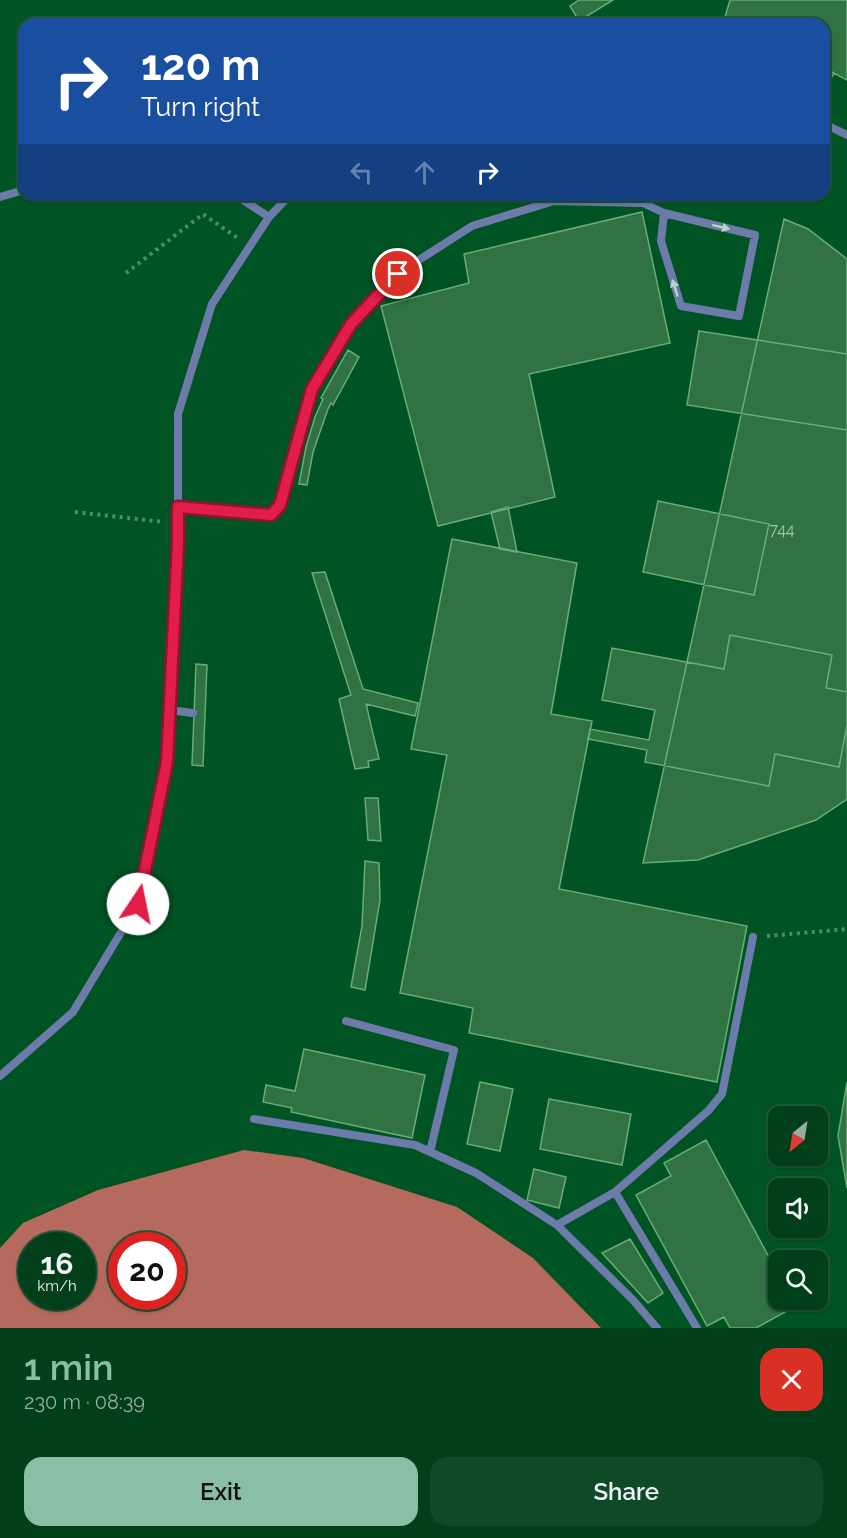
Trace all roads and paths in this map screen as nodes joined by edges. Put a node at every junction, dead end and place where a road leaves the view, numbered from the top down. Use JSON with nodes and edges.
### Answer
{"nodes":[{"id":1,"x":830,"y":127,"type":"edge"},
{"id":2,"x":847,"y":135,"type":"edge"},
{"id":3,"x":18,"y":192,"type":"edge"},
{"id":4,"x":0,"y":197,"type":"edge"},
{"id":5,"x":244,"y":201,"type":"edge"},
{"id":6,"x":284,"y":201,"type":"edge"},
{"id":7,"x":664,"y":213,"type":"junction"},
{"id":8,"x":269,"y":217,"type":"junction"},
{"id":9,"x":250,"y":247,"type":"junction"},
{"id":10,"x":126,"y":273,"type":"dead end"},
{"id":11,"x":178,"y":507,"type":"junction"},
{"id":12,"x":75,"y":512,"type":"dead end"},
{"id":13,"x":178,"y":524,"type":"junction"},
{"id":14,"x":169,"y":710,"type":"junction"},
{"id":15,"x":193,"y":713,"type":"dead end"},
{"id":16,"x":847,"y":929,"type":"edge"},
{"id":17,"x":753,"y":937,"type":"joint"},
{"id":18,"x":346,"y":1021,"type":"dead end"},
{"id":19,"x":0,"y":1076,"type":"edge"},
{"id":20,"x":254,"y":1119,"type":"dead end"},
{"id":21,"x":430,"y":1152,"type":"junction"},
{"id":22,"x":615,"y":1192,"type":"junction"},
{"id":23,"x":557,"y":1225,"type":"junction"},
{"id":24,"x":657,"y":1328,"type":"edge"},
{"id":25,"x":697,"y":1328,"type":"edge"}],
"edges":[{"from":1,"to":2,"type":"lane"},
{"from":3,"to":4,"type":"lane"},
{"from":5,"to":8,"type":"lane"},
{"from":6,"to":8,"type":"lane"},
{"from":7,"to":7,"type":"lane","one_way":true},
{"from":7,"to":11,"type":"lane"},
{"from":8,"to":9,"type":"lane"},
{"from":9,"to":10,"type":"path"},
{"from":9,"to":11,"type":"lane"},
{"from":11,"to":13,"type":"lane"},
{"from":12,"to":13,"type":"path"},
{"from":13,"to":14,"type":"lane"},
{"from":14,"to":15,"type":"lane"},
{"from":14,"to":19,"type":"lane"},
{"from":16,"to":17,"type":"path"},
{"from":17,"to":22,"type":"lane"},
{"from":18,"to":21,"type":"lane"},
{"from":20,"to":21,"type":"lane"},
{"from":21,"to":23,"type":"lane"},
{"from":22,"to":23,"type":"lane"},
{"from":22,"to":25,"type":"lane"},
{"from":23,"to":24,"type":"lane"}]}
